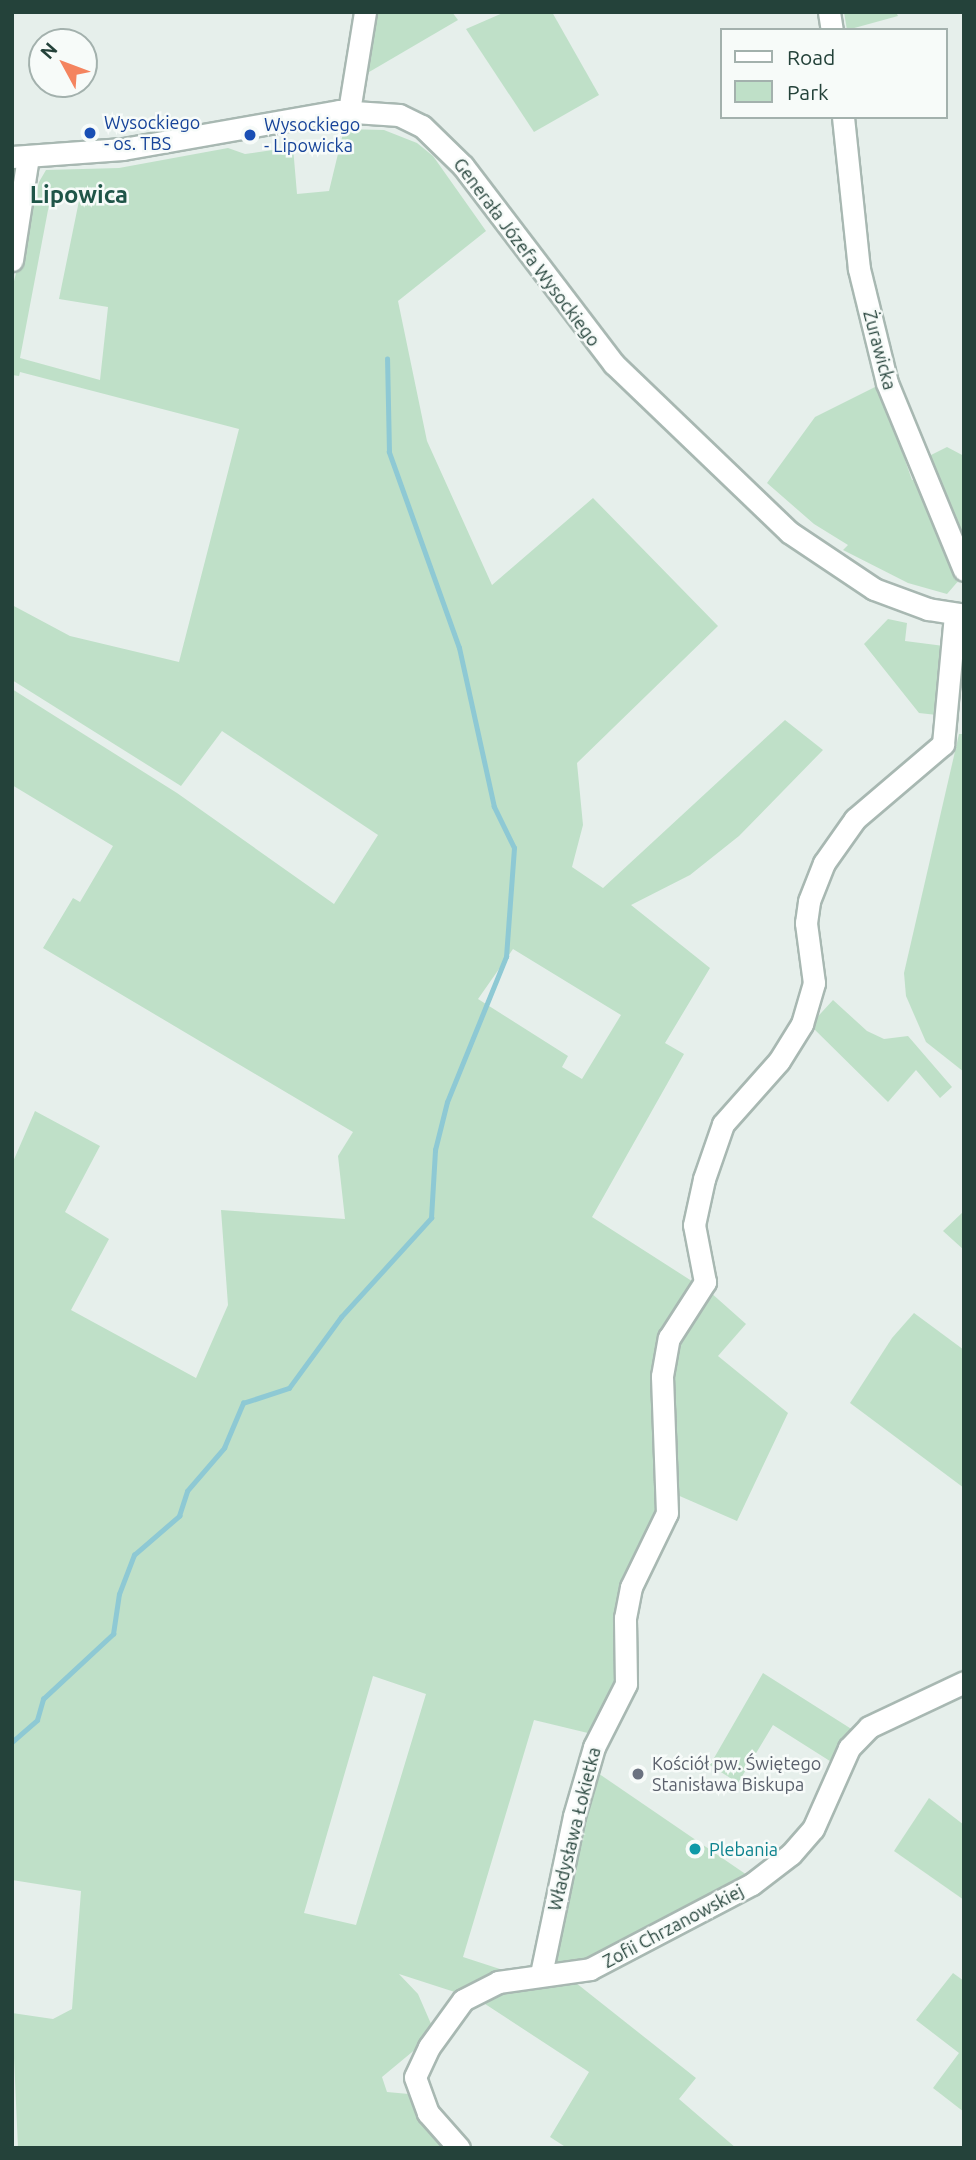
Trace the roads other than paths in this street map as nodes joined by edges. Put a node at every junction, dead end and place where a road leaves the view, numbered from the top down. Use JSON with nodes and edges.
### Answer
{"nodes":[{"id":1,"x":366,"y":12,"type":"edge"},
{"id":2,"x":349,"y":111,"type":"junction"},
{"id":3,"x":844,"y":119,"type":"edge"},
{"id":4,"x":20,"y":157,"type":"edge"},
{"id":5,"x":12,"y":260,"type":"edge"},
{"id":6,"x":964,"y":570,"type":"edge"},
{"id":7,"x":961,"y":615,"type":"edge"},
{"id":8,"x":960,"y":1689,"type":"edge"},
{"id":9,"x":541,"y":1974,"type":"junction"},
{"id":10,"x":459,"y":2148,"type":"edge"}],
"edges":[{"from":1,"to":2,"type":"street"},
{"from":2,"to":4,"type":"street","name":"Generała Józefa Wysockiego"},
{"from":2,"to":7,"type":"street","name":"Generała Józefa Wysockiego"},
{"from":3,"to":6,"type":"street","name":"Żurawicka"},
{"from":4,"to":5,"type":"street"},
{"from":7,"to":9,"type":"street","name":"Władysława Łokietka"},
{"from":8,"to":9,"type":"street","name":"Zofii Chrzanowskiej"},
{"from":9,"to":10,"type":"street"}]}
